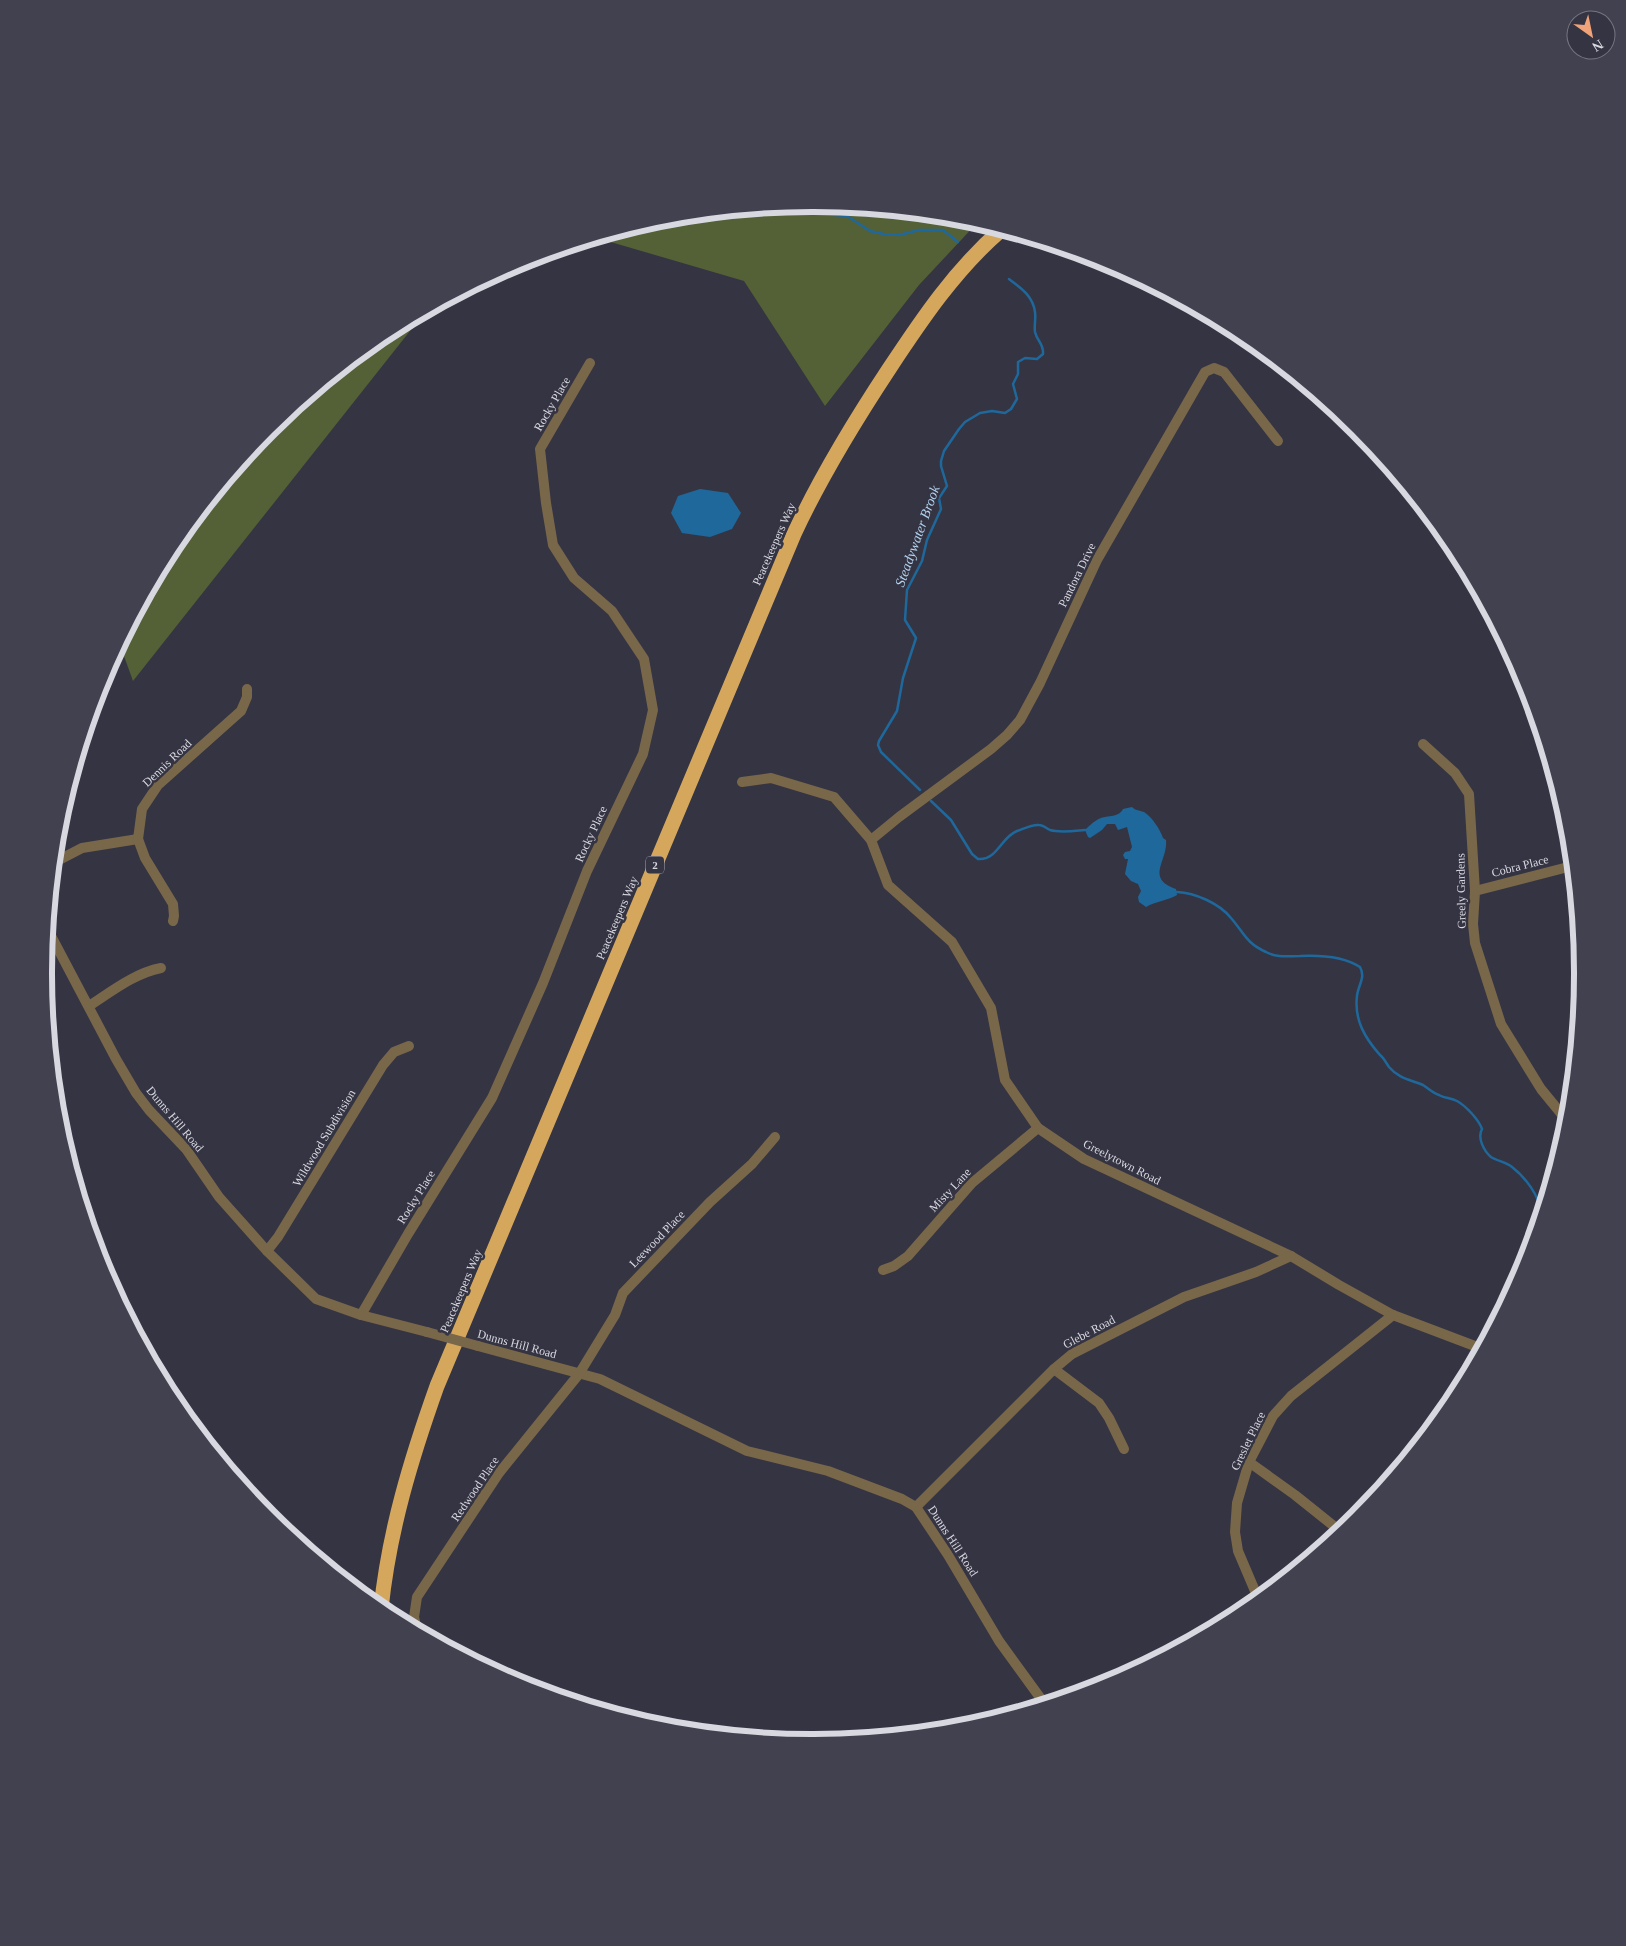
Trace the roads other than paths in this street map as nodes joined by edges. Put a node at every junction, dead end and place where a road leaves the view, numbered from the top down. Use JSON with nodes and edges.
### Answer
{"nodes":[{"id":1,"x":996,"y":235,"type":"edge"},
{"id":2,"x":590,"y":363,"type":"dead end"},
{"id":3,"x":1278,"y":441,"type":"dead end"},
{"id":4,"x":247,"y":689,"type":"dead end"},
{"id":5,"x":1423,"y":744,"type":"dead end"},
{"id":6,"x":742,"y":782,"type":"dead end"},
{"id":7,"x":138,"y":839,"type":"junction"},
{"id":8,"x":871,"y":840,"type":"junction"},
{"id":9,"x":62,"y":859,"type":"edge"},
{"id":10,"x":1566,"y":868,"type":"edge"},
{"id":11,"x":1475,"y":891,"type":"junction"},
{"id":12,"x":173,"y":921,"type":"dead end"},
{"id":13,"x":53,"y":940,"type":"edge"},
{"id":14,"x":161,"y":968,"type":"dead end"},
{"id":15,"x":89,"y":1006,"type":"junction"},
{"id":16,"x":409,"y":1046,"type":"dead end"},
{"id":17,"x":1560,"y":1113,"type":"edge"},
{"id":18,"x":1038,"y":1128,"type":"junction"},
{"id":19,"x":775,"y":1137,"type":"dead end"},
{"id":20,"x":267,"y":1251,"type":"junction"},
{"id":21,"x":1291,"y":1256,"type":"junction"},
{"id":22,"x":883,"y":1270,"type":"dead end"},
{"id":23,"x":361,"y":1315,"type":"junction"},
{"id":24,"x":1393,"y":1315,"type":"junction"},
{"id":25,"x":1476,"y":1346,"type":"edge"},
{"id":26,"x":1054,"y":1369,"type":"junction"},
{"id":27,"x":579,"y":1374,"type":"junction"},
{"id":28,"x":1124,"y":1450,"type":"dead end"},
{"id":29,"x":1249,"y":1462,"type":"junction"},
{"id":30,"x":916,"y":1507,"type":"junction"},
{"id":31,"x":1334,"y":1526,"type":"edge"},
{"id":32,"x":1255,"y":1591,"type":"edge"},
{"id":33,"x":382,"y":1599,"type":"edge"},
{"id":34,"x":415,"y":1621,"type":"edge"},
{"id":35,"x":1041,"y":1698,"type":"edge"}],
"edges":[{"from":1,"to":33,"type":"highway","name":"Peacekeepers Way","number":"2"},
{"from":2,"to":23,"type":"street","name":"Rocky Place"},
{"from":3,"to":8,"type":"street","name":"Pandora Drive"},
{"from":4,"to":7,"type":"street","name":"Dennis Road"},
{"from":5,"to":11,"type":"street","name":"Greely Gardens"},
{"from":6,"to":8,"type":"street","name":"Greelytown Road"},
{"from":7,"to":9,"type":"street"},
{"from":7,"to":12,"type":"street","name":"Dennis Road"},
{"from":8,"to":18,"type":"street","name":"Greelytown Road"},
{"from":10,"to":11,"type":"street","name":"Cobra Place"},
{"from":11,"to":17,"type":"street","name":"Greely Gardens"},
{"from":13,"to":15,"type":"street","name":"Dunns Hill Road"},
{"from":14,"to":15,"type":"street"},
{"from":15,"to":20,"type":"street","name":"Dunns Hill Road"},
{"from":16,"to":20,"type":"street","name":"Wildwood Subdivision"},
{"from":18,"to":21,"type":"street","name":"Greelytown Road"},
{"from":18,"to":22,"type":"street","name":"Misty Lane"},
{"from":19,"to":27,"type":"street","name":"Leewood Place"},
{"from":20,"to":23,"type":"street","name":"Dunns Hill Road"},
{"from":21,"to":24,"type":"street","name":"Greelytown Road"},
{"from":21,"to":26,"type":"street","name":"Glebe Road"},
{"from":23,"to":27,"type":"street","name":"Dunns Hill Road","bridge":true},
{"from":24,"to":25,"type":"street","name":"Greelytown Road"},
{"from":24,"to":29,"type":"street","name":"Greslet Place"},
{"from":26,"to":28,"type":"street"},
{"from":26,"to":30,"type":"street","name":"Glebe Road"},
{"from":27,"to":30,"type":"street","name":"Dunns Hill Road"},
{"from":27,"to":34,"type":"street","name":"Redwood Place"},
{"from":29,"to":31,"type":"street"},
{"from":29,"to":32,"type":"street","name":"Greslet Place"},
{"from":30,"to":35,"type":"street","name":"Dunns Hill Road"}]}
